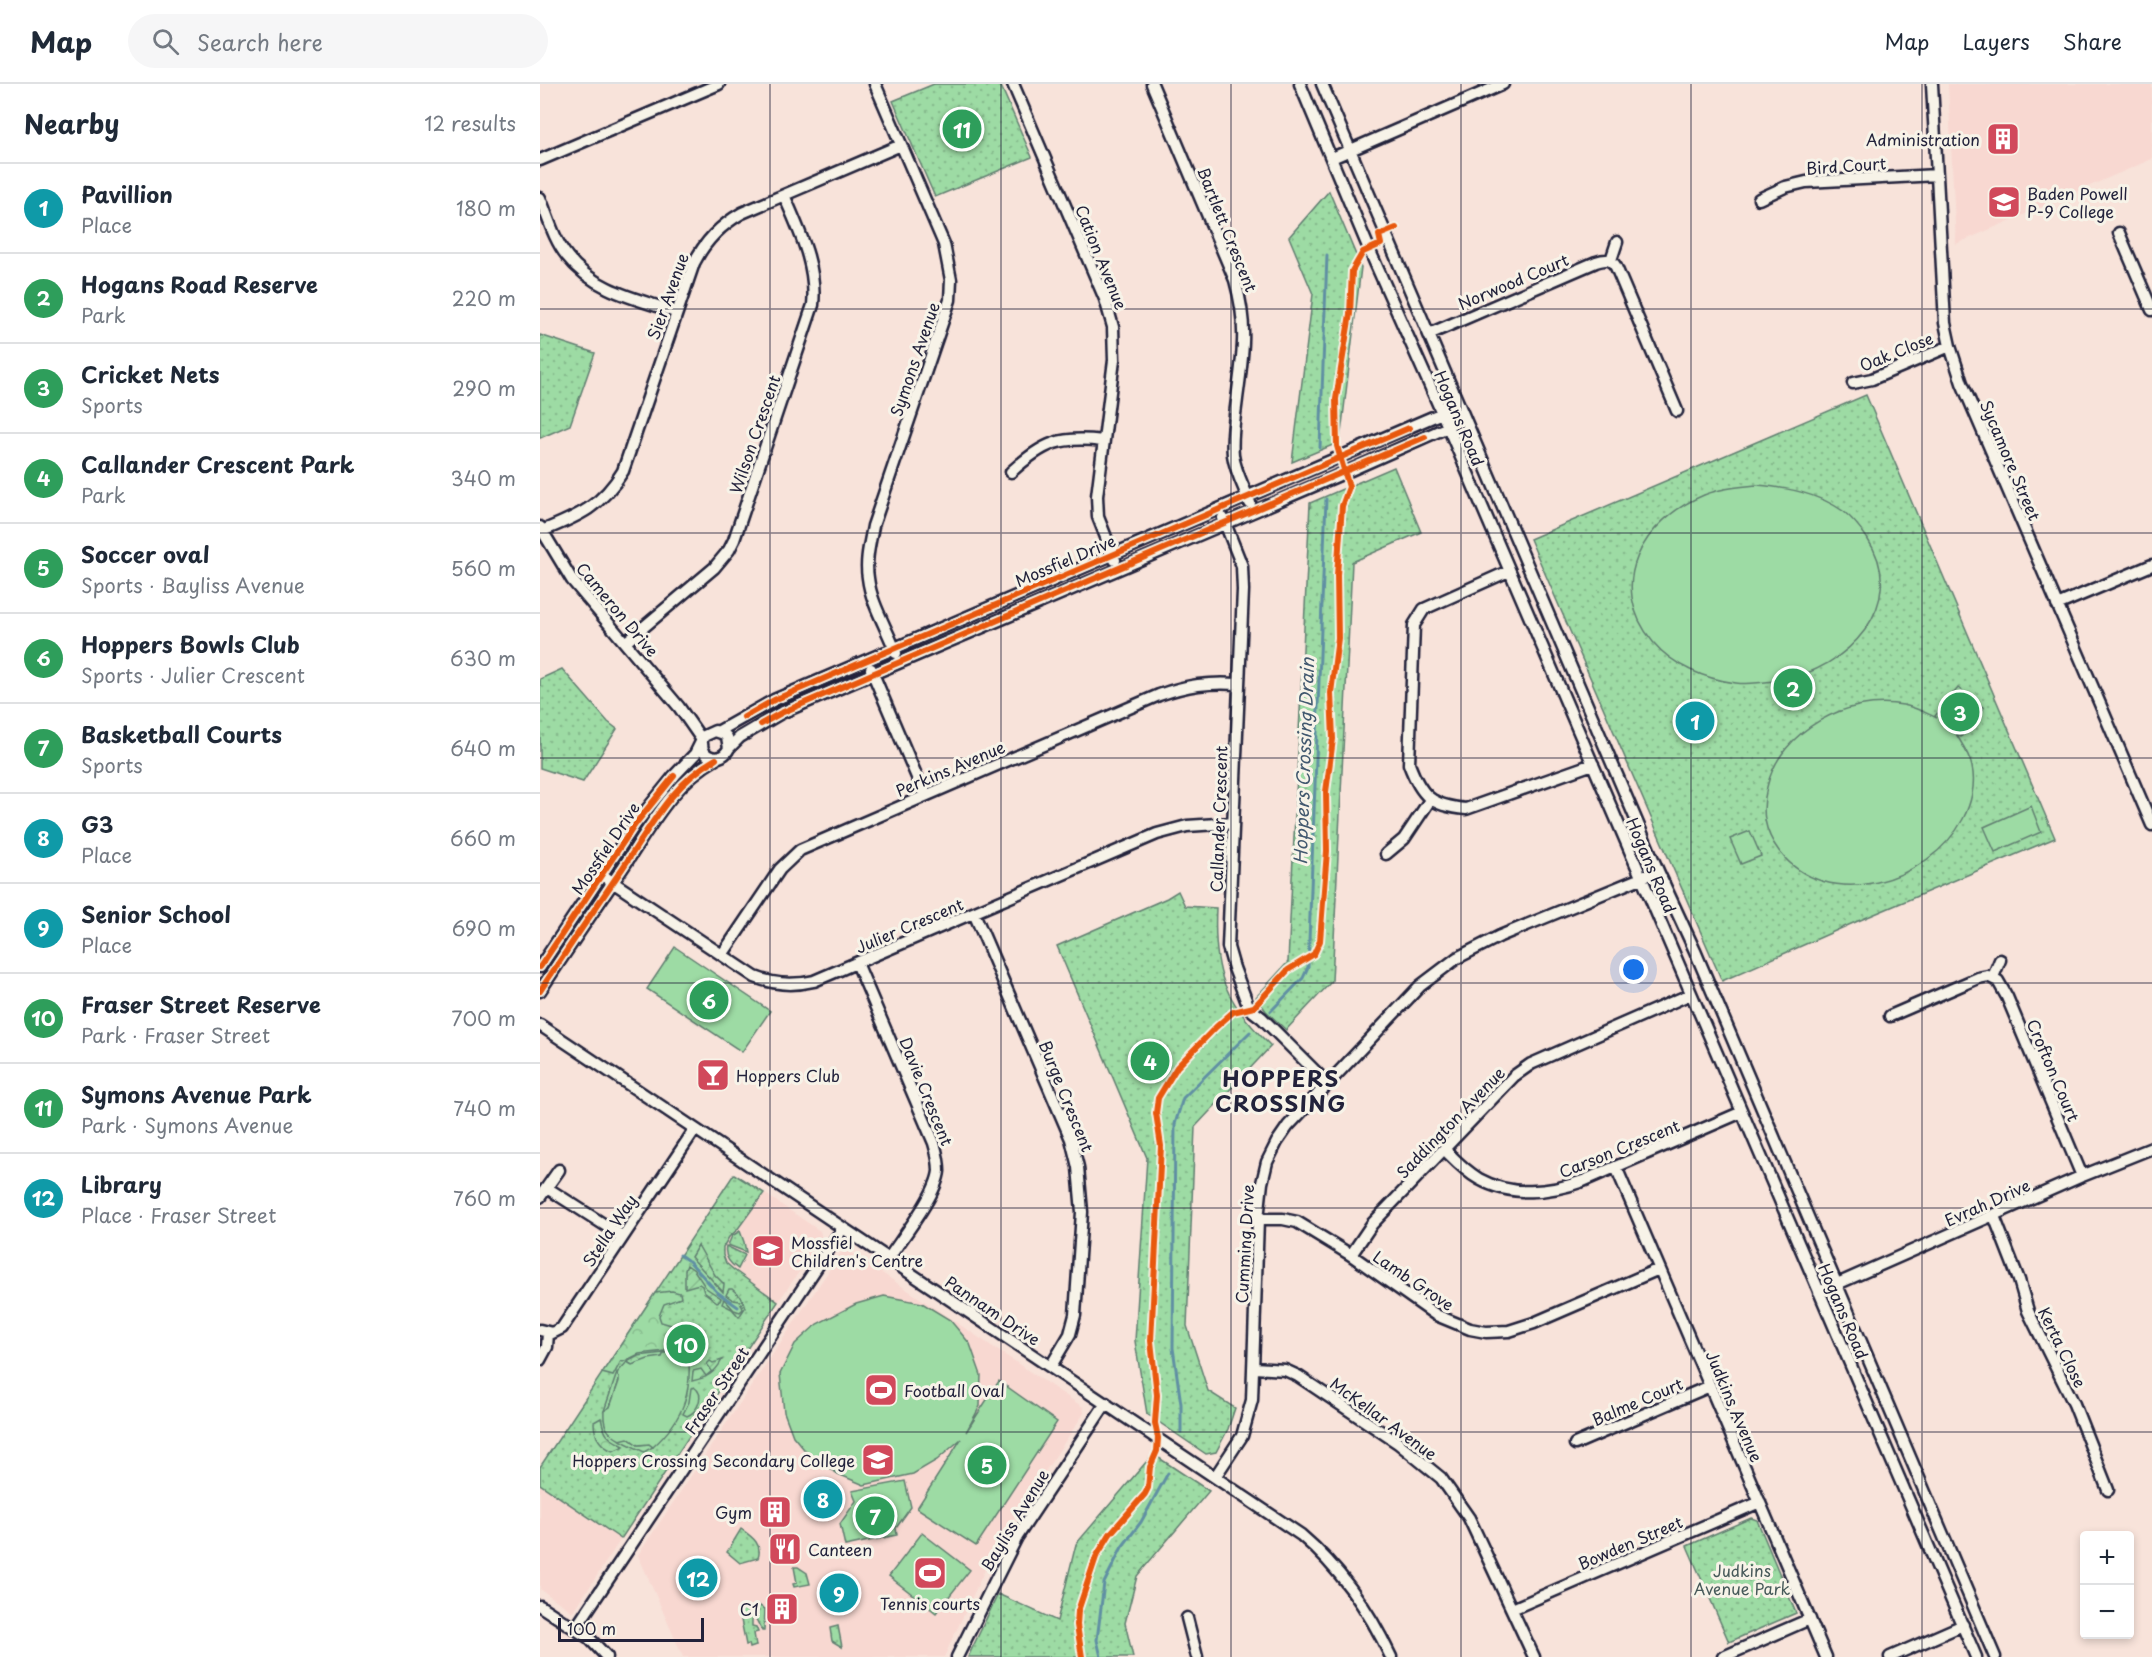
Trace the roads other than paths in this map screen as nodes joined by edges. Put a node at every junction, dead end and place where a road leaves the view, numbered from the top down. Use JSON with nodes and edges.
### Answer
{"nodes":[{"id":1,"x":719,"y":84,"type":"edge"},
{"id":2,"x":875,"y":84,"type":"edge"},
{"id":3,"x":1013,"y":84,"type":"edge"},
{"id":4,"x":1152,"y":84,"type":"edge"},
{"id":5,"x":1300,"y":84,"type":"edge"},
{"id":6,"x":1322,"y":84,"type":"edge"},
{"id":7,"x":1503,"y":84,"type":"edge"},
{"id":8,"x":1932,"y":84,"type":"edge"},
{"id":9,"x":901,"y":145,"type":"junction"},
{"id":10,"x":1350,"y":150,"type":"junction"},
{"id":11,"x":1332,"y":158,"type":"junction"},
{"id":12,"x":540,"y":160,"type":"edge"},
{"id":13,"x":1937,"y":175,"type":"junction"},
{"id":14,"x":784,"y":195,"type":"junction"},
{"id":15,"x":540,"y":198,"type":"edge"},
{"id":16,"x":1759,"y":199,"type":"dead end"},
{"id":17,"x":2119,"y":233,"type":"dead end"},
{"id":18,"x":1617,"y":242,"type":"dead end"},
{"id":19,"x":1611,"y":260,"type":"junction"},
{"id":20,"x":2152,"y":310,"type":"edge"},
{"id":21,"x":676,"y":312,"type":"junction"},
{"id":22,"x":1429,"y":334,"type":"junction"},
{"id":23,"x":1950,"y":346,"type":"junction"},
{"id":24,"x":1853,"y":383,"type":"dead end"},
{"id":25,"x":1677,"y":411,"type":"dead end"},
{"id":26,"x":1442,"y":413,"type":"junction"},
{"id":27,"x":1462,"y":413,"type":"junction"},
{"id":28,"x":1448,"y":427,"type":"junction"},
{"id":29,"x":1104,"y":441,"type":"junction"},
{"id":30,"x":1011,"y":472,"type":"dead end"},
{"id":31,"x":1248,"y":497,"type":"junction"},
{"id":32,"x":1219,"y":509,"type":"junction"},
{"id":33,"x":1254,"y":510,"type":"junction"},
{"id":34,"x":1225,"y":523,"type":"junction"},
{"id":35,"x":541,"y":529,"type":"edge"},
{"id":36,"x":1113,"y":555,"type":"junction"},
{"id":37,"x":2152,"y":565,"type":"edge"},
{"id":38,"x":1119,"y":568,"type":"junction"},
{"id":39,"x":1509,"y":571,"type":"junction"},
{"id":40,"x":2057,"y":605,"type":"junction"},
{"id":41,"x":626,"y":642,"type":"junction"},
{"id":42,"x":895,"y":648,"type":"junction"},
{"id":43,"x":868,"y":660,"type":"junction"},
{"id":44,"x":900,"y":662,"type":"junction"},
{"id":45,"x":873,"y":674,"type":"junction"},
{"id":46,"x":1238,"y":684,"type":"junction"},
{"id":47,"x":679,"y":707,"type":"junction"},
{"id":48,"x":717,"y":731,"type":"junction"},
{"id":49,"x":702,"y":741,"type":"junction"},
{"id":50,"x":729,"y":748,"type":"junction"},
{"id":51,"x":716,"y":759,"type":"junction"},
{"id":52,"x":1593,"y":764,"type":"junction"},
{"id":53,"x":925,"y":796,"type":"junction"},
{"id":54,"x":1430,"y":800,"type":"junction"},
{"id":55,"x":1233,"y":824,"type":"junction"},
{"id":56,"x":2152,"y":825,"type":"edge"},
{"id":57,"x":1386,"y":854,"type":"dead end"},
{"id":58,"x":1658,"y":871,"type":"junction"},
{"id":59,"x":602,"y":875,"type":"junction"},
{"id":60,"x":1640,"y":876,"type":"junction"},
{"id":61,"x":613,"y":882,"type":"junction"},
{"id":62,"x":974,"y":913,"type":"junction"},
{"id":63,"x":1695,"y":951,"type":"junction"},
{"id":64,"x":722,"y":955,"type":"junction"},
{"id":65,"x":2000,"y":960,"type":"dead end"},
{"id":66,"x":857,"y":963,"type":"junction"},
{"id":67,"x":1679,"y":966,"type":"junction"},
{"id":68,"x":540,"y":968,"type":"edge"},
{"id":69,"x":550,"y":976,"type":"junction"},
{"id":70,"x":1993,"y":977,"type":"junction"},
{"id":71,"x":540,"y":991,"type":"edge"},
{"id":72,"x":1691,"y":994,"type":"junction"},
{"id":73,"x":1890,"y":1016,"type":"dead end"},
{"id":74,"x":540,"y":1025,"type":"edge"},
{"id":75,"x":1327,"y":1083,"type":"junction"},
{"id":76,"x":1742,"y":1112,"type":"junction"},
{"id":77,"x":695,"y":1129,"type":"junction"},
{"id":78,"x":2152,"y":1148,"type":"edge"},
{"id":79,"x":1444,"y":1149,"type":"junction"},
{"id":80,"x":1616,"y":1167,"type":"junction"},
{"id":81,"x":559,"y":1170,"type":"dead end"},
{"id":82,"x":2082,"y":1176,"type":"junction"},
{"id":83,"x":543,"y":1192,"type":"edge"},
{"id":84,"x":1994,"y":1216,"type":"junction"},
{"id":85,"x":1258,"y":1219,"type":"junction"},
{"id":86,"x":843,"y":1228,"type":"junction"},
{"id":87,"x":622,"y":1236,"type":"junction"},
{"id":88,"x":1351,"y":1255,"type":"junction"},
{"id":89,"x":889,"y":1258,"type":"junction"},
{"id":90,"x":1659,"y":1269,"type":"junction"},
{"id":91,"x":1835,"y":1284,"type":"junction"},
{"id":92,"x":1819,"y":1292,"type":"junction"},
{"id":93,"x":544,"y":1332,"type":"edge"},
{"id":94,"x":540,"y":1360,"type":"edge"},
{"id":95,"x":1051,"y":1366,"type":"junction"},
{"id":96,"x":1254,"y":1368,"type":"junction"},
{"id":97,"x":1710,"y":1386,"type":"junction"},
{"id":98,"x":1106,"y":1403,"type":"junction"},
{"id":99,"x":1575,"y":1444,"type":"dead end"},
{"id":100,"x":1215,"y":1477,"type":"junction"},
{"id":101,"x":2108,"y":1490,"type":"dead end"},
{"id":102,"x":1760,"y":1502,"type":"junction"},
{"id":103,"x":540,"y":1606,"type":"edge"},
{"id":104,"x":1512,"y":1609,"type":"junction"},
{"id":105,"x":1187,"y":1618,"type":"dead end"},
{"id":106,"x":1810,"y":1619,"type":"junction"},
{"id":107,"x":1963,"y":1625,"type":"junction"},
{"id":108,"x":575,"y":1629,"type":"junction"},
{"id":109,"x":607,"y":1657,"type":"edge"},
{"id":110,"x":957,"y":1657,"type":"edge"},
{"id":111,"x":1197,"y":1657,"type":"edge"},
{"id":112,"x":1391,"y":1657,"type":"edge"},
{"id":113,"x":1534,"y":1657,"type":"edge"},
{"id":114,"x":1723,"y":1657,"type":"edge"},
{"id":115,"x":1826,"y":1657,"type":"edge"},
{"id":116,"x":1890,"y":1657,"type":"edge"},
{"id":117,"x":1976,"y":1657,"type":"edge"},
{"id":118,"x":1995,"y":1657,"type":"edge"}],
"edges":[{"from":1,"to":12,"type":"street"},
{"from":2,"to":9,"type":"street","name":"Symons Avenue"},
{"from":3,"to":29,"type":"street","name":"Cation Avenue"},
{"from":4,"to":31,"type":"street","name":"Bartlett Crescent"},
{"from":5,"to":11,"type":"street","name":"Hogans Road"},
{"from":6,"to":10,"type":"street","name":"Hogans Road"},
{"from":7,"to":10,"type":"street"},
{"from":8,"to":13,"type":"street","name":"Sycamore Street"},
{"from":9,"to":14,"type":"street","name":"Sier Avenue"},
{"from":9,"to":42,"type":"street","name":"Symons Avenue"},
{"from":10,"to":11,"type":"street"},
{"from":10,"to":22,"type":"street","name":"Hogans Road"},
{"from":11,"to":26,"type":"street","name":"Hogans Road"},
{"from":13,"to":16,"type":"street","name":"Bird Court"},
{"from":13,"to":23,"type":"street","name":"Sycamore Street"},
{"from":14,"to":21,"type":"street","name":"Sier Avenue"},
{"from":14,"to":41,"type":"street","name":"Wilson Crescent"},
{"from":15,"to":21,"type":"street"},
{"from":17,"to":20,"type":"street"},
{"from":18,"to":19,"type":"street"},
{"from":19,"to":22,"type":"street","name":"Norwood Court"},
{"from":19,"to":25,"type":"street"},
{"from":21,"to":35,"type":"street","name":"Sier Avenue"},
{"from":22,"to":27,"type":"street","name":"Hogans Road"},
{"from":23,"to":24,"type":"street","name":"Oak Close"},
{"from":23,"to":40,"type":"street","name":"Sycamore Street"},
{"from":26,"to":27,"type":"street","name":"Mossfiel Drive"},
{"from":26,"to":28,"type":"street","name":"Hogans Road"},
{"from":26,"to":31,"type":"street","name":"Mossfiel Drive"},
{"from":27,"to":28,"type":"street","name":"Mossfiel Drive"},
{"from":27,"to":58,"type":"street","name":"Hogans Road"},
{"from":28,"to":33,"type":"street","name":"Mossfiel Drive"},
{"from":28,"to":39,"type":"street","name":"Hogans Road"},
{"from":29,"to":30,"type":"street"},
{"from":29,"to":36,"type":"street","name":"Cation Avenue"},
{"from":31,"to":32,"type":"street","name":"Mossfiel Drive"},
{"from":31,"to":33,"type":"street","name":"Bartlett Crescent"},
{"from":32,"to":34,"type":"street","name":"Callander Crescent"},
{"from":32,"to":36,"type":"street","name":"Mossfiel Drive"},
{"from":33,"to":34,"type":"street","name":"Mossfiel Drive"},
{"from":34,"to":38,"type":"street","name":"Mossfiel Drive"},
{"from":34,"to":46,"type":"street","name":"Callander Crescent"},
{"from":35,"to":41,"type":"street","name":"Cameron Drive"},
{"from":36,"to":38,"type":"street","name":"Cation Avenue"},
{"from":36,"to":42,"type":"street","name":"Mossfiel Drive"},
{"from":37,"to":40,"type":"street"},
{"from":38,"to":44,"type":"street","name":"Mossfiel Drive"},
{"from":39,"to":52,"type":"street","name":"Hogans Road"},
{"from":39,"to":54,"type":"street"},
{"from":40,"to":56,"type":"street","name":"Sycamore Street"},
{"from":41,"to":47,"type":"street","name":"Cameron Drive"},
{"from":42,"to":43,"type":"street","name":"Mossfiel Drive"},
{"from":42,"to":44,"type":"street","name":"Symons Avenue"},
{"from":43,"to":45,"type":"street"},
{"from":43,"to":48,"type":"street","name":"Mossfiel Drive"},
{"from":44,"to":45,"type":"street","name":"Mossfiel Drive"},
{"from":45,"to":50,"type":"street","name":"Mossfiel Drive"},
{"from":45,"to":53,"type":"street"},
{"from":46,"to":53,"type":"street","name":"Perkins Avenue"},
{"from":46,"to":55,"type":"street","name":"Callander Crescent"},
{"from":47,"to":48,"type":"street","name":"Cameron Drive"},
{"from":47,"to":49,"type":"street","name":"Cameron Drive"},
{"from":48,"to":49,"type":"street"},
{"from":48,"to":50,"type":"street"},
{"from":49,"to":51,"type":"street"},
{"from":49,"to":59,"type":"street","name":"Mossfiel Drive"},
{"from":50,"to":51,"type":"street"},
{"from":51,"to":61,"type":"street","name":"Mossfiel Drive"},
{"from":52,"to":54,"type":"street"},
{"from":52,"to":60,"type":"street","name":"Hogans Road"},
{"from":53,"to":64,"type":"street","name":"Perkins Avenue"},
{"from":54,"to":57,"type":"street"},
{"from":55,"to":62,"type":"street","name":"Julier Crescent"},
{"from":55,"to":75,"type":"street","name":"Callander Crescent"},
{"from":58,"to":60,"type":"street","name":"Cumming Drive"},
{"from":58,"to":63,"type":"street","name":"Hogans Road"},
{"from":59,"to":61,"type":"street","name":"Julier Crescent"},
{"from":59,"to":68,"type":"street","name":"Mossfiel Drive"},
{"from":60,"to":67,"type":"street","name":"Hogans Road"},
{"from":60,"to":75,"type":"street","name":"Cumming Drive"},
{"from":61,"to":64,"type":"street","name":"Julier Crescent"},
{"from":61,"to":69,"type":"street","name":"Mossfiel Drive"},
{"from":62,"to":66,"type":"street","name":"Julier Crescent"},
{"from":62,"to":95,"type":"street","name":"Burge Crescent"},
{"from":63,"to":67,"type":"street"},
{"from":63,"to":91,"type":"street","name":"Hogans Road"},
{"from":64,"to":66,"type":"street","name":"Julier Crescent"},
{"from":65,"to":70,"type":"street"},
{"from":66,"to":89,"type":"street","name":"Davie Crescent"},
{"from":67,"to":72,"type":"street","name":"Hogans Road"},
{"from":68,"to":69,"type":"street"},
{"from":69,"to":71,"type":"street","name":"Mossfiel Drive"},
{"from":70,"to":73,"type":"street"},
{"from":70,"to":82,"type":"street","name":"Crofton Court"},
{"from":72,"to":76,"type":"street","name":"Hogans Road"},
{"from":72,"to":79,"type":"street","name":"Saddington Avenue"},
{"from":74,"to":77,"type":"street","name":"Pannam Drive"},
{"from":75,"to":85,"type":"street","name":"Cumming Drive"},
{"from":76,"to":80,"type":"street","name":"Carson Crescent"},
{"from":76,"to":92,"type":"street","name":"Hogans Road"},
{"from":77,"to":86,"type":"street","name":"Pannam Drive"},
{"from":77,"to":87,"type":"street","name":"Stella Way"},
{"from":78,"to":82,"type":"street","name":"Evrah Drive"},
{"from":79,"to":80,"type":"street","name":"Carson Crescent"},
{"from":79,"to":88,"type":"street","name":"Saddington Avenue"},
{"from":80,"to":90,"type":"street","name":"Judkins Avenue"},
{"from":81,"to":83,"type":"street"},
{"from":82,"to":84,"type":"street","name":"Evrah Drive"},
{"from":83,"to":87,"type":"street"},
{"from":84,"to":91,"type":"street","name":"Evrah Drive"},
{"from":84,"to":101,"type":"street","name":"Kerta Close"},
{"from":85,"to":88,"type":"street","name":"Lamb Grove"},
{"from":85,"to":96,"type":"street","name":"Cumming Drive"},
{"from":86,"to":89,"type":"street","name":"Pannam Drive"},
{"from":86,"to":108,"type":"street","name":"Fraser Street"},
{"from":87,"to":93,"type":"street","name":"Stella Way"},
{"from":88,"to":90,"type":"street","name":"Lamb Grove"},
{"from":89,"to":95,"type":"street","name":"Pannam Drive"},
{"from":90,"to":97,"type":"street","name":"Judkins Avenue"},
{"from":91,"to":92,"type":"street","name":"Evrah Drive"},
{"from":91,"to":118,"type":"street","name":"Hogans Road"},
{"from":92,"to":107,"type":"street","name":"Hogans Road"},
{"from":93,"to":94,"type":"street"},
{"from":95,"to":98,"type":"street","name":"Pannam Drive"},
{"from":96,"to":100,"type":"street","name":"Cumming Drive"},
{"from":96,"to":104,"type":"street","name":"McKellar Avenue"},
{"from":97,"to":99,"type":"street","name":"Balme Court"},
{"from":97,"to":102,"type":"street","name":"Judkins Avenue"},
{"from":98,"to":100,"type":"street","name":"Pannam Drive"},
{"from":98,"to":110,"type":"street","name":"Bayliss Avenue"},
{"from":100,"to":112,"type":"street","name":"Pannam Drive"},
{"from":102,"to":104,"type":"street","name":"Bowden Street"},
{"from":102,"to":106,"type":"street","name":"Judkins Avenue"},
{"from":103,"to":108,"type":"street"},
{"from":104,"to":113,"type":"street","name":"McKellar Avenue"},
{"from":105,"to":111,"type":"street"},
{"from":106,"to":114,"type":"street"},
{"from":106,"to":115,"type":"street","name":"Judkins Avenue"},
{"from":107,"to":116,"type":"street"},
{"from":107,"to":117,"type":"street","name":"Hogans Road"},
{"from":108,"to":109,"type":"street"}]}
